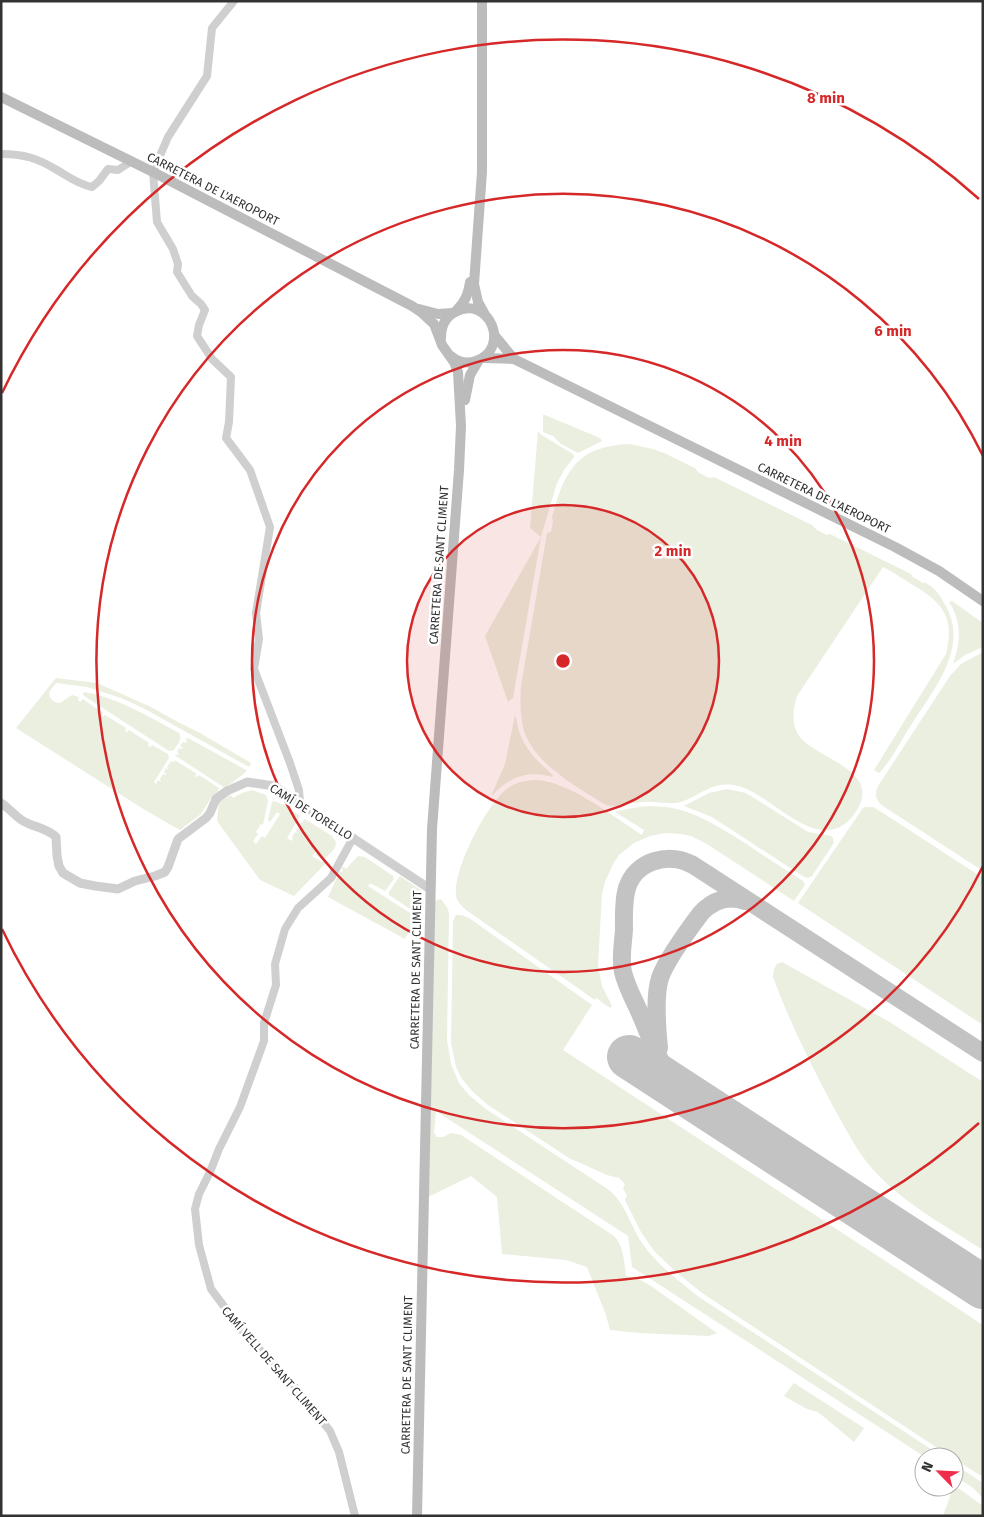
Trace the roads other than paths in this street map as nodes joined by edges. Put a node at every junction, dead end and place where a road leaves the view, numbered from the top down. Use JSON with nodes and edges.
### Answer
{"nodes":[{"id":1,"x":234,"y":1,"type":"edge"},
{"id":2,"x":482,"y":1,"type":"edge"},
{"id":3,"x":1,"y":97,"type":"edge"},
{"id":4,"x":482,"y":146,"type":"junction"},
{"id":5,"x":1,"y":154,"type":"edge"},
{"id":6,"x":132,"y":161,"type":"junction"},
{"id":7,"x":153,"y":172,"type":"junction"},
{"id":8,"x":412,"y":306,"type":"junction"},
{"id":9,"x":454,"y":312,"type":"junction"},
{"id":10,"x":484,"y":313,"type":"junction"},
{"id":11,"x":494,"y":336,"type":"junction"},
{"id":12,"x":441,"y":339,"type":"junction"},
{"id":13,"x":449,"y":355,"type":"junction"},
{"id":14,"x":481,"y":359,"type":"junction"},
{"id":15,"x":514,"y":359,"type":"junction"},
{"id":16,"x":461,"y":426,"type":"junction"},
{"id":17,"x":983,"y":601,"type":"edge"},
{"id":18,"x":300,"y":802,"type":"junction"},
{"id":19,"x":1,"y":803,"type":"edge"},
{"id":20,"x":353,"y":838,"type":"junction"},
{"id":21,"x":430,"y":889,"type":"junction"},
{"id":22,"x":355,"y":1516,"type":"edge"},
{"id":23,"x":417,"y":1516,"type":"edge"}],
"edges":[{"from":1,"to":7,"type":"street"},
{"from":2,"to":4,"type":"main road"},
{"from":3,"to":6,"type":"main road","name":"CARRETERA DE L'AEROPORT"},
{"from":4,"to":9,"type":"main road"},
{"from":4,"to":10,"type":"main road"},
{"from":5,"to":6,"type":"street"},
{"from":6,"to":7,"type":"main road","name":"CARRETERA DE L'AEROPORT"},
{"from":7,"to":8,"type":"main road","name":"CARRETERA DE L'AEROPORT"},
{"from":7,"to":18,"type":"street"},
{"from":8,"to":9,"type":"main road"},
{"from":8,"to":12,"type":"main road"},
{"from":9,"to":10,"type":"main road"},
{"from":9,"to":12,"type":"main road"},
{"from":10,"to":11,"type":"main road"},
{"from":11,"to":14,"type":"main road"},
{"from":11,"to":15,"type":"main road","name":"CARRETERA DE L'AEROPORT"},
{"from":12,"to":13,"type":"main road"},
{"from":13,"to":14,"type":"main road"},
{"from":13,"to":16,"type":"main road"},
{"from":14,"to":15,"type":"main road","name":"CARRETERA DE L'AEROPORT"},
{"from":14,"to":16,"type":"main road"},
{"from":15,"to":17,"type":"main road","name":"CARRETERA DE L'AEROPORT"},
{"from":16,"to":21,"type":"main road","name":"CARRETERA DE SANT CLIMENT"},
{"from":18,"to":19,"type":"street","name":"CAMÍ DE TORELLO"},
{"from":18,"to":20,"type":"street","name":"CAMÍ DE TORELLO"},
{"from":20,"to":21,"type":"street","name":"CAMÍ DE TORELLO"},
{"from":20,"to":22,"type":"street","name":"CAMÍ VELL DE SANT CLIMENT"},
{"from":21,"to":23,"type":"main road","name":"CARRETERA DE SANT CLIMENT"}]}
